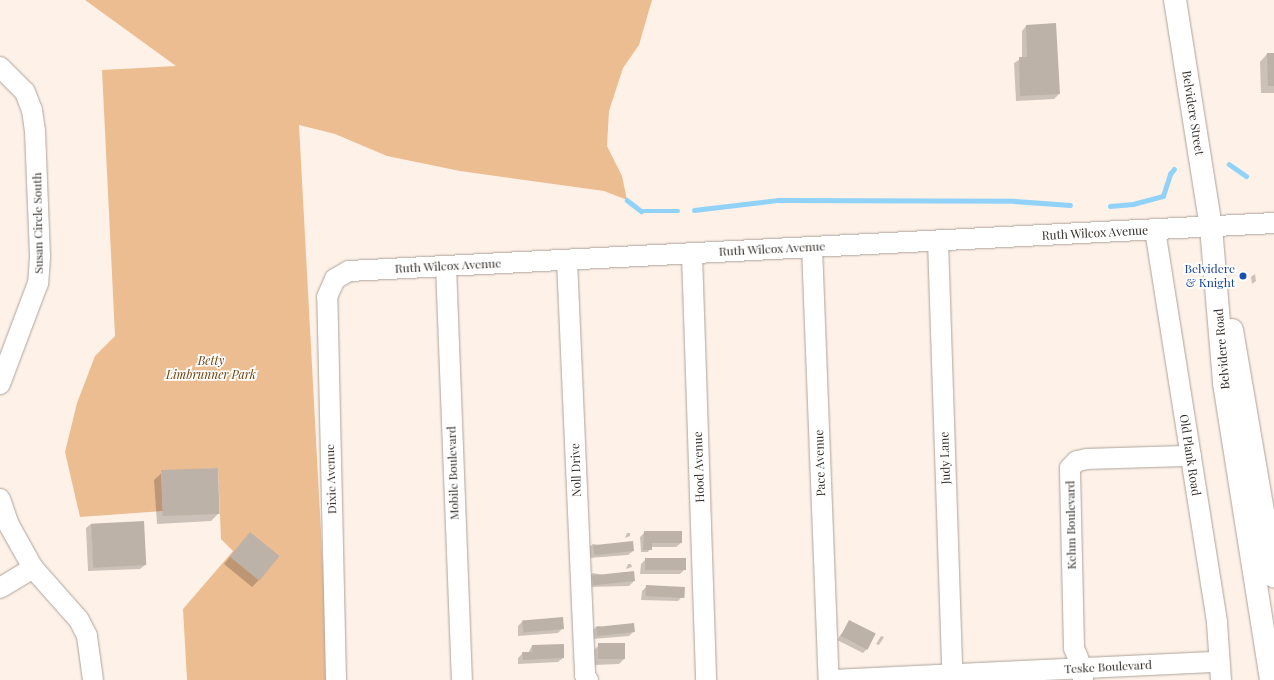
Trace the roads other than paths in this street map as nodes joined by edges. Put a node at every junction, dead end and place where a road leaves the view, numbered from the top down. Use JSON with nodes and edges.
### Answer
{"nodes":[{"id":1,"x":1175,"y":0,"type":"edge"},
{"id":2,"x":0,"y":68,"type":"edge"},
{"id":3,"x":1274,"y":223,"type":"edge"},
{"id":4,"x":1211,"y":226,"type":"junction"},
{"id":5,"x":1155,"y":230,"type":"junction"},
{"id":6,"x":938,"y":241,"type":"junction"},
{"id":7,"x":812,"y":247,"type":"junction"},
{"id":8,"x":692,"y":254,"type":"junction"},
{"id":9,"x":567,"y":260,"type":"junction"},
{"id":10,"x":446,"y":266,"type":"junction"},
{"id":11,"x":335,"y":279,"type":"joint"},
{"id":12,"x":0,"y":384,"type":"edge"},
{"id":13,"x":1191,"y":456,"type":"junction"},
{"id":14,"x":0,"y":499,"type":"edge"},
{"id":15,"x":33,"y":568,"type":"junction"},
{"id":16,"x":1274,"y":576,"type":"edge"},
{"id":17,"x":0,"y":588,"type":"edge"},
{"id":18,"x":1219,"y":671,"type":"edge"},
{"id":19,"x":952,"y":674,"type":"junction"},
{"id":20,"x":1083,"y":674,"type":"edge"},
{"id":21,"x":923,"y":678,"type":"edge"},
{"id":22,"x":93,"y":680,"type":"edge"},
{"id":23,"x":336,"y":680,"type":"edge"},
{"id":24,"x":462,"y":680,"type":"edge"},
{"id":25,"x":588,"y":680,"type":"edge"},
{"id":26,"x":706,"y":680,"type":"edge"},
{"id":27,"x":828,"y":680,"type":"edge"},
{"id":28,"x":832,"y":680,"type":"edge"},
{"id":29,"x":1271,"y":680,"type":"edge"}],
"edges":[{"from":1,"to":4,"type":"main road","name":"Belvidere Street"},
{"from":2,"to":12,"type":"street","name":"Susan Circle South"},
{"from":3,"to":4,"type":"street","name":"Ruth Wilcox Avenue"},
{"from":4,"to":5,"type":"street","name":"Ruth Wilcox Avenue"},
{"from":4,"to":16,"type":"main road","name":"Belvidere Road"},
{"from":4,"to":29,"type":"main road","name":"Belvidere Road"},
{"from":5,"to":6,"type":"street","name":"Ruth Wilcox Avenue"},
{"from":5,"to":13,"type":"street","name":"Old Plank Road"},
{"from":6,"to":7,"type":"street","name":"Ruth Wilcox Avenue"},
{"from":6,"to":19,"type":"street","name":"Judy Lane"},
{"from":7,"to":8,"type":"street","name":"Ruth Wilcox Avenue"},
{"from":7,"to":27,"type":"street","name":"Pace Avenue"},
{"from":8,"to":9,"type":"street","name":"Ruth Wilcox Avenue"},
{"from":8,"to":26,"type":"street","name":"Hood Avenue"},
{"from":9,"to":10,"type":"street","name":"Ruth Wilcox Avenue"},
{"from":9,"to":25,"type":"street","name":"Noll Drive"},
{"from":10,"to":11,"type":"street","name":"Ruth Wilcox Avenue"},
{"from":10,"to":24,"type":"street","name":"Mobile Boulevard"},
{"from":11,"to":23,"type":"street","name":"Dixie Avenue"},
{"from":13,"to":18,"type":"street","name":"Old Plank Road"},
{"from":13,"to":20,"type":"street","name":"Kehm Boulevard"},
{"from":14,"to":15,"type":"street"},
{"from":15,"to":17,"type":"street"},
{"from":15,"to":22,"type":"street"},
{"from":18,"to":20,"type":"street","name":"Teske Boulevard"},
{"from":19,"to":20,"type":"street","name":"Teske Boulevard"},
{"from":19,"to":21,"type":"street","name":"Teske Boulevard"},
{"from":21,"to":28,"type":"street","name":"Teske Boulevard"}]}
